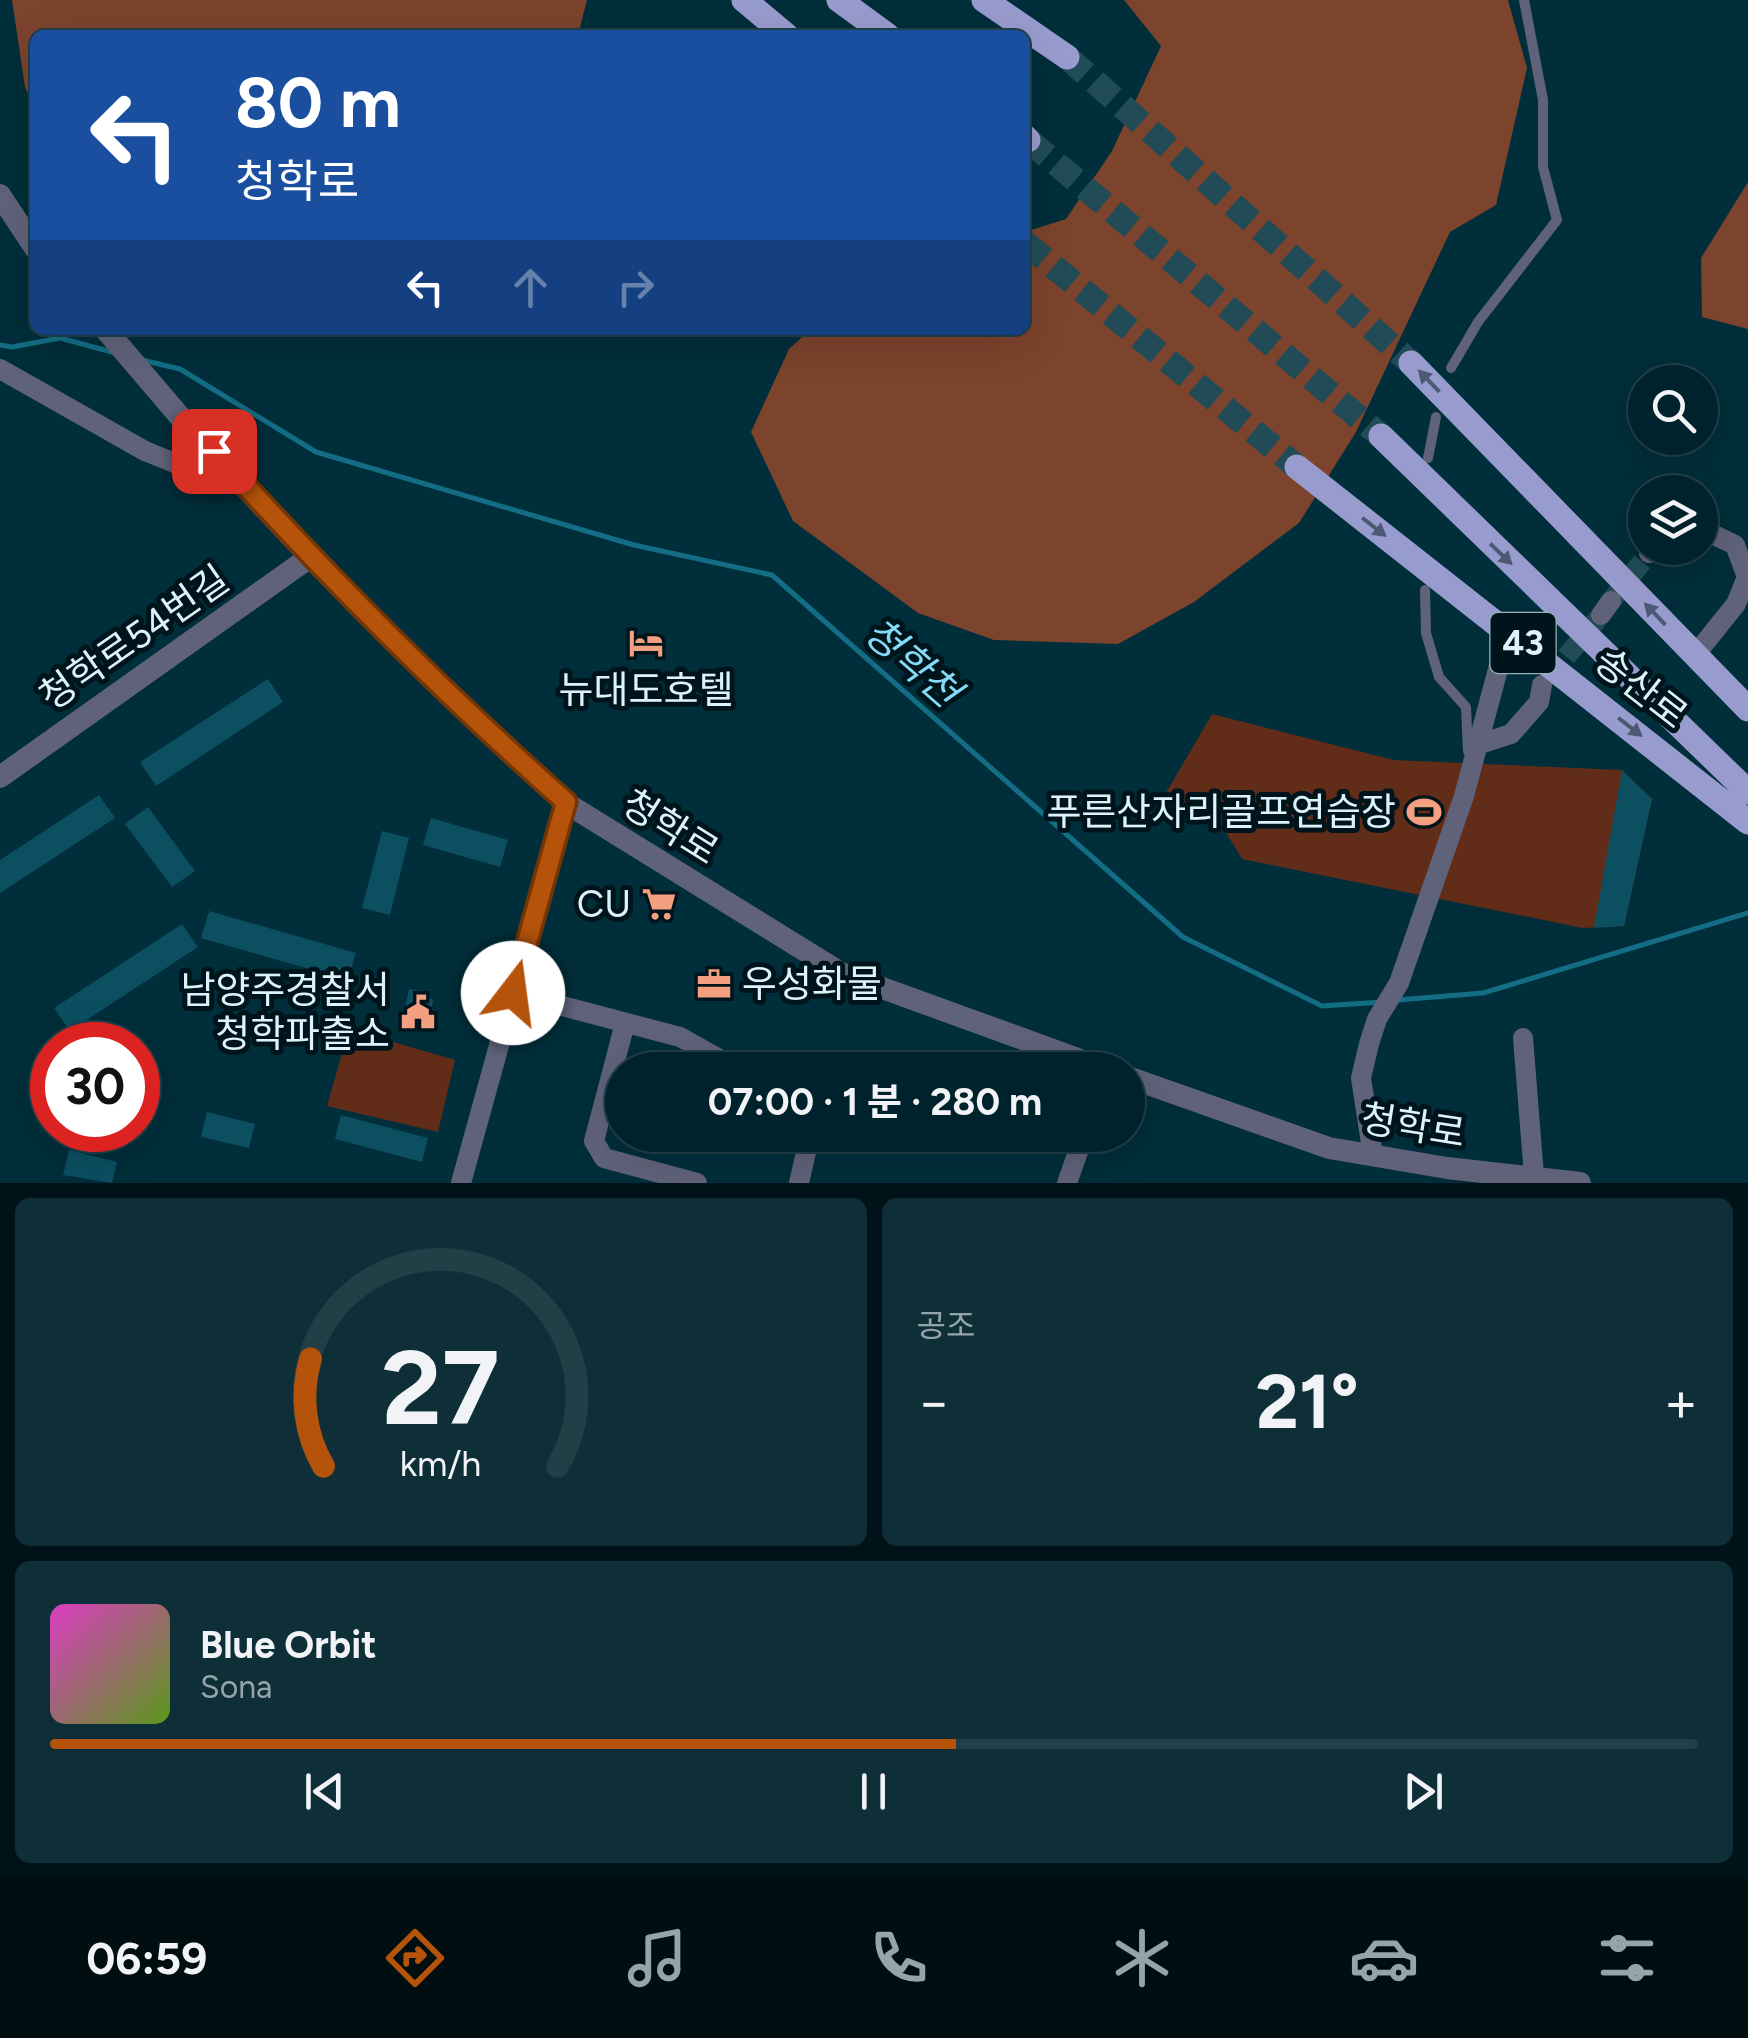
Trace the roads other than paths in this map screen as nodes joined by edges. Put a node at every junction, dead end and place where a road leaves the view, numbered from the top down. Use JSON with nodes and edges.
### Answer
{"nodes":[{"id":1,"x":744,"y":0,"type":"edge"},
{"id":2,"x":839,"y":0,"type":"edge"},
{"id":3,"x":984,"y":0,"type":"edge"},
{"id":4,"x":1524,"y":0,"type":"edge"},
{"id":5,"x":780,"y":30,"type":"edge"},
{"id":6,"x":880,"y":30,"type":"edge"},
{"id":7,"x":1028,"y":30,"type":"edge"},
{"id":8,"x":1030,"y":31,"type":"edge"},
{"id":9,"x":1068,"y":57,"type":"tunnel mouth"},
{"id":10,"x":0,"y":195,"type":"edge"},
{"id":11,"x":30,"y":240,"type":"edge"},
{"id":12,"x":110,"y":335,"type":"edge"},
{"id":13,"x":1411,"y":363,"type":"tunnel mouth"},
{"id":14,"x":1451,"y":368,"type":"dead end"},
{"id":15,"x":0,"y":369,"type":"edge"},
{"id":16,"x":1436,"y":416,"type":"dead end"},
{"id":17,"x":1381,"y":436,"type":"tunnel mouth"},
{"id":18,"x":214,"y":451,"type":"junction"},
{"id":19,"x":1428,"y":458,"type":"dead end"},
{"id":20,"x":1297,"y":467,"type":"tunnel mouth"},
{"id":21,"x":1718,"y":537,"type":"edge"},
{"id":22,"x":310,"y":557,"type":"junction"},
{"id":23,"x":1426,"y":590,"type":"dead end"},
{"id":24,"x":1508,"y":632,"type":"junction"},
{"id":25,"x":1695,"y":654,"type":"junction"},
{"id":26,"x":1542,"y":685,"type":"tunnel mouth"},
{"id":27,"x":1748,"y":709,"type":"edge"},
{"id":28,"x":1476,"y":745,"type":"junction"},
{"id":29,"x":1470,"y":775,"type":"junction"},
{"id":30,"x":0,"y":777,"type":"edge"},
{"id":31,"x":1748,"y":792,"type":"edge"},
{"id":32,"x":566,"y":802,"type":"junction"},
{"id":33,"x":1748,"y":822,"type":"edge"},
{"id":34,"x":513,"y":993,"type":"junction"},
{"id":35,"x":625,"y":1023,"type":"junction"},
{"id":36,"x":1524,"y":1038,"type":"dead end"},
{"id":37,"x":707,"y":1052,"type":"edge"},
{"id":38,"x":1058,"y":1052,"type":"edge"},
{"id":39,"x":1145,"y":1083,"type":"edge"},
{"id":40,"x":806,"y":1152,"type":"edge"},
{"id":41,"x":1078,"y":1152,"type":"edge"},
{"id":42,"x":1373,"y":1156,"type":"junction"},
{"id":43,"x":1534,"y":1176,"type":"junction"},
{"id":44,"x":461,"y":1183,"type":"edge"},
{"id":45,"x":697,"y":1183,"type":"edge"},
{"id":46,"x":799,"y":1183,"type":"edge"},
{"id":47,"x":1067,"y":1183,"type":"edge"},
{"id":48,"x":1580,"y":1183,"type":"edge"}],
"edges":[{"from":1,"to":5,"type":"main road"},
{"from":2,"to":6,"type":"main road"},
{"from":3,"to":7,"type":"main road"},
{"from":4,"to":14,"type":"lane"},
{"from":8,"to":9,"type":"main road"},
{"from":10,"to":11,"type":"street"},
{"from":12,"to":18,"type":"street","name":"청학로"},
{"from":25,"to":13,"type":"main road","name":"송산로","one_way":true},
{"from":15,"to":18,"type":"street"},
{"from":16,"to":19,"type":"lane"},
{"from":17,"to":31,"type":"main road","name":"송산로","one_way":true},
{"from":18,"to":22,"type":"street","name":"청학로"},
{"from":20,"to":24,"type":"main road","name":"송산로","number":"43","one_way":true},
{"from":21,"to":25,"type":"street"},
{"from":22,"to":30,"type":"street","name":"청학로54번길"},
{"from":22,"to":32,"type":"street","name":"청학로"},
{"from":23,"to":29,"type":"lane"},
{"from":24,"to":28,"type":"street"},
{"from":24,"to":33,"type":"main road","name":"송산로","number":"43","one_way":true},
{"from":25,"to":27,"type":"main road","name":"송산로"},
{"from":26,"to":28,"type":"street"},
{"from":28,"to":29,"type":"street"},
{"from":29,"to":42,"type":"street"},
{"from":32,"to":34,"type":"street"},
{"from":32,"to":38,"type":"street","name":"청학로"},
{"from":34,"to":35,"type":"street"},
{"from":34,"to":44,"type":"street"},
{"from":35,"to":37,"type":"street"},
{"from":35,"to":45,"type":"street"},
{"from":36,"to":43,"type":"street"},
{"from":39,"to":42,"type":"street","name":"청학로"},
{"from":40,"to":46,"type":"street"},
{"from":41,"to":47,"type":"street"},
{"from":42,"to":43,"type":"street","name":"청학로"},
{"from":43,"to":48,"type":"street","name":"청학로"}]}
